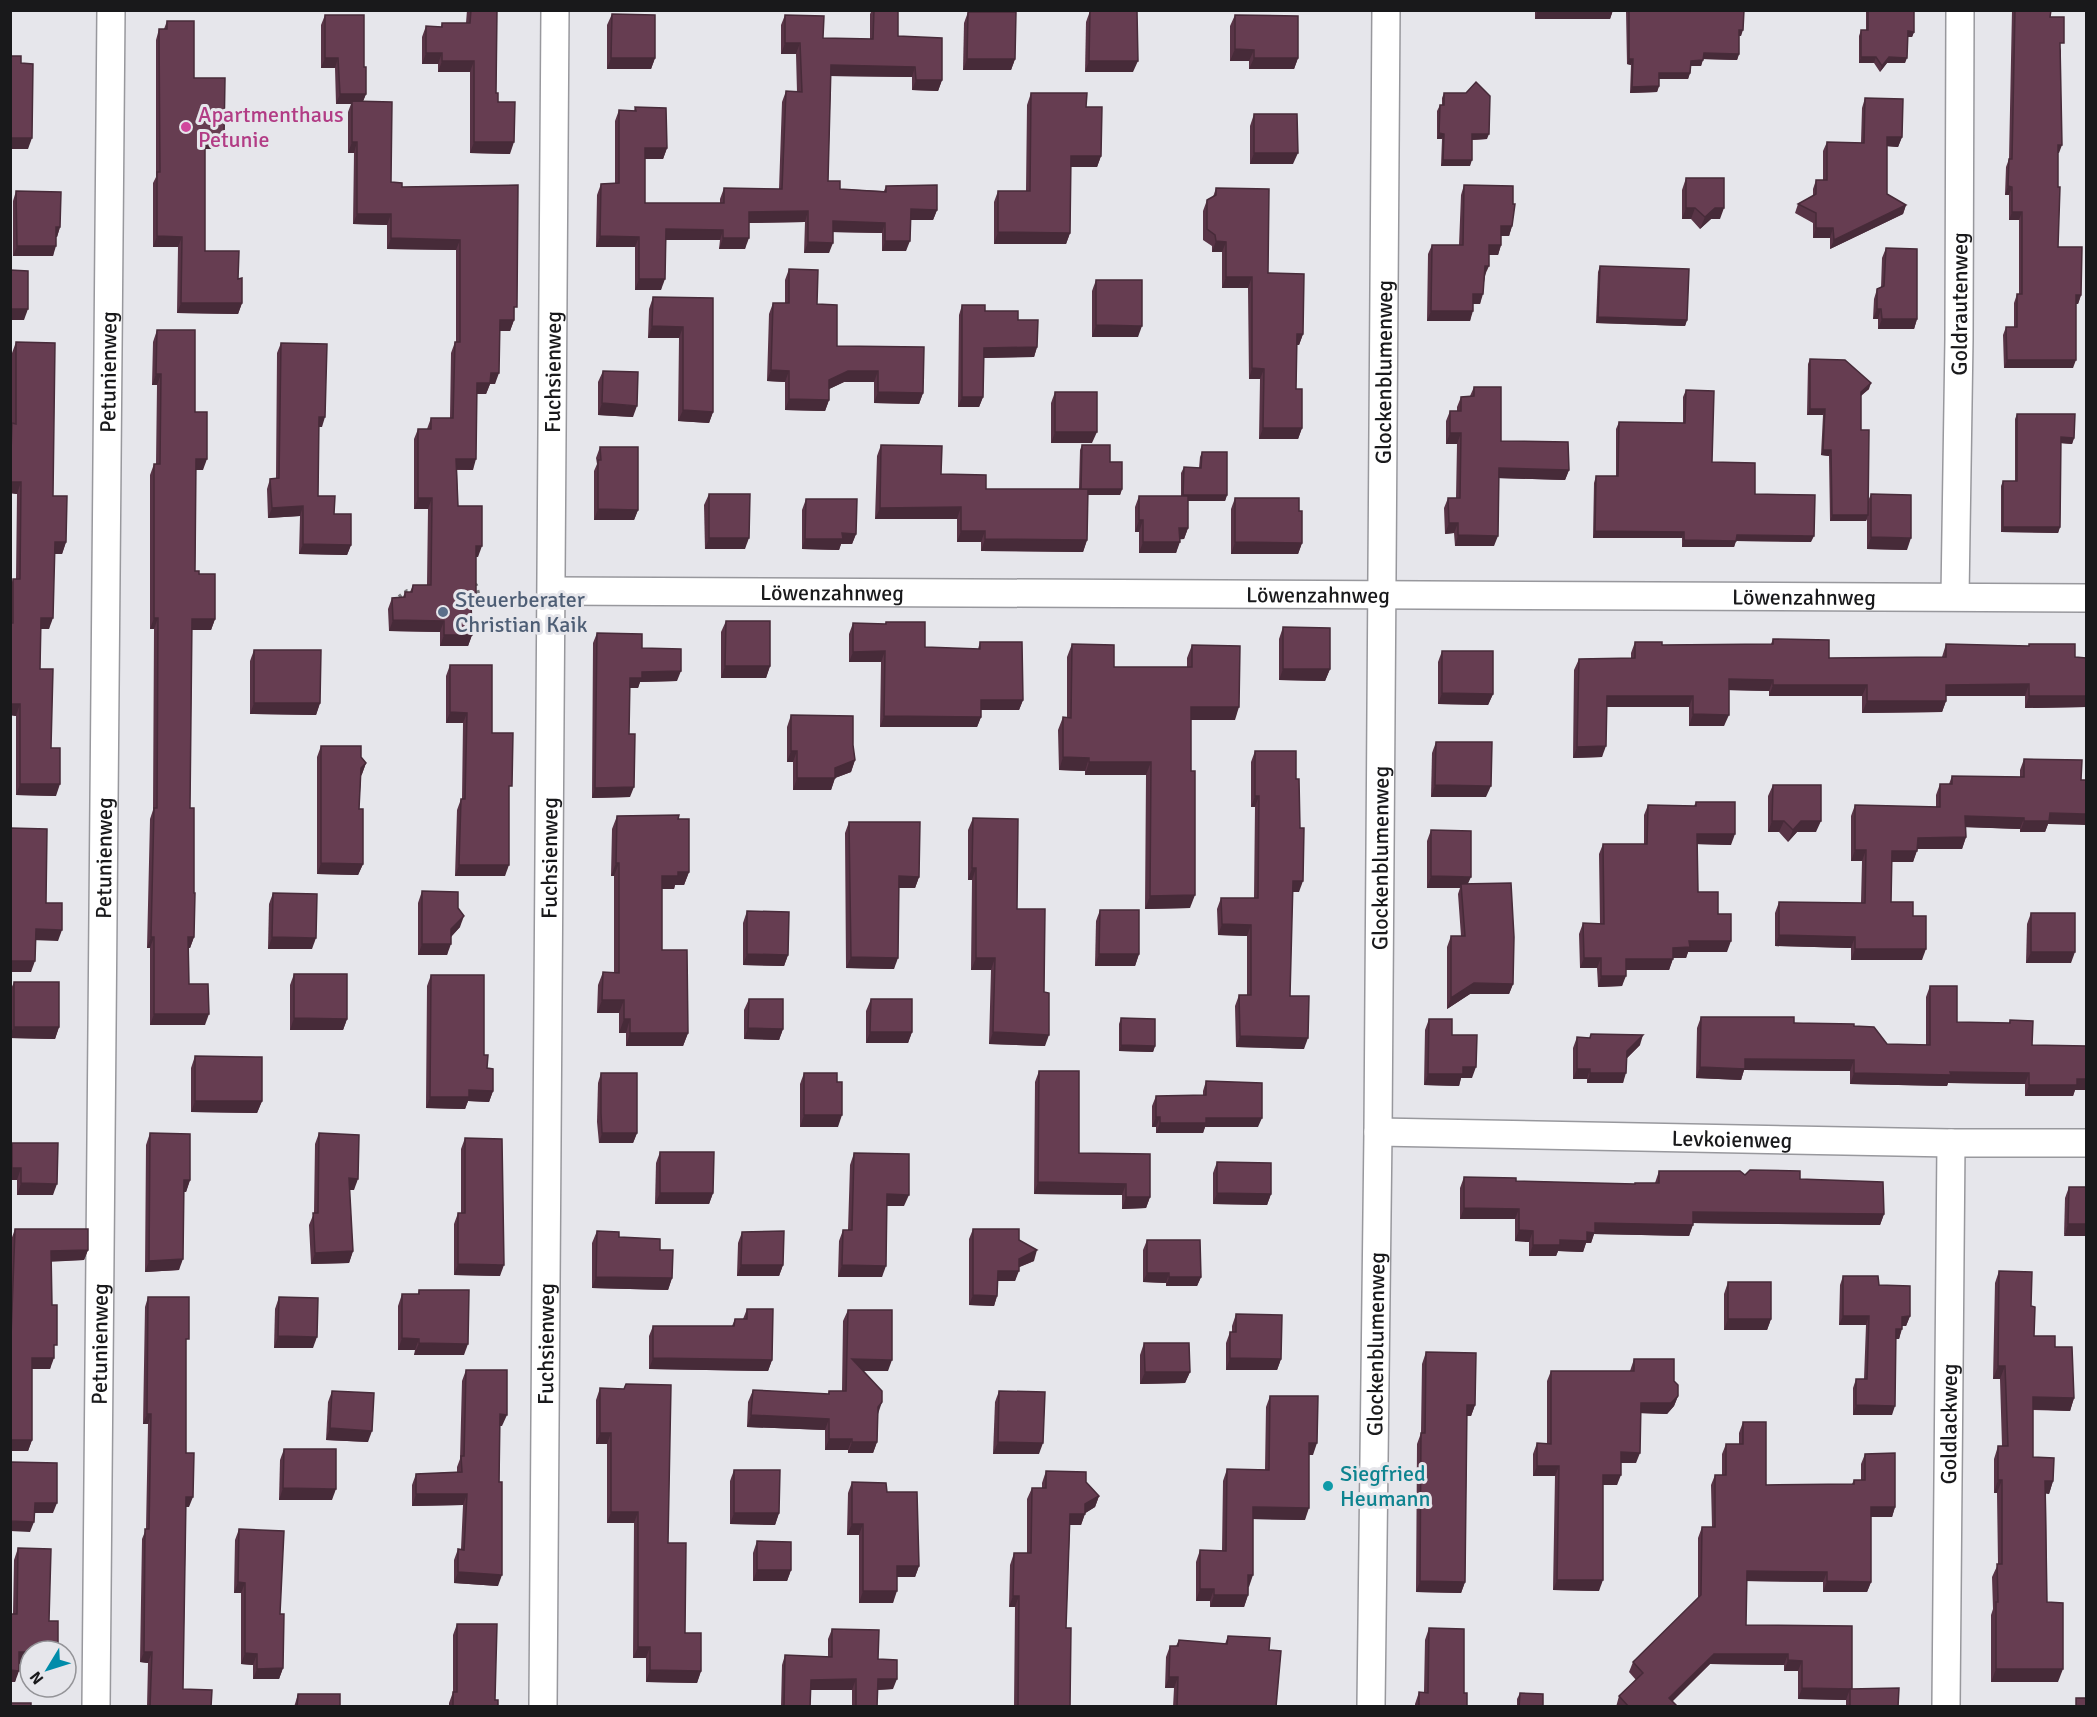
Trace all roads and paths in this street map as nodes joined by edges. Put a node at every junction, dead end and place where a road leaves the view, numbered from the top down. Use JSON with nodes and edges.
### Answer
{"nodes":[{"id":1,"x":111,"y":10,"type":"edge"},
{"id":2,"x":555,"y":10,"type":"edge"},
{"id":3,"x":1386,"y":10,"type":"edge"},
{"id":4,"x":1960,"y":10,"type":"edge"},
{"id":5,"x":466,"y":585,"type":"edge"},
{"id":6,"x":417,"y":591,"type":"edge"},
{"id":7,"x":1382,"y":594,"type":"junction"},
{"id":8,"x":1955,"y":596,"type":"junction"},
{"id":9,"x":399,"y":597,"type":"edge"},
{"id":10,"x":2086,"y":598,"type":"edge"},
{"id":11,"x":542,"y":599,"type":"junction"},
{"id":12,"x":1378,"y":1132,"type":"junction"},
{"id":13,"x":1951,"y":1143,"type":"junction"},
{"id":14,"x":2086,"y":1143,"type":"edge"},
{"id":15,"x":96,"y":1707,"type":"edge"},
{"id":16,"x":543,"y":1707,"type":"edge"},
{"id":17,"x":1371,"y":1707,"type":"edge"},
{"id":18,"x":1946,"y":1707,"type":"edge"}],
"edges":[{"from":1,"to":15,"type":"street","name":"Petunienweg"},
{"from":2,"to":11,"type":"street","name":"Fuchsienweg"},
{"from":3,"to":7,"type":"street","name":"Glockenblumenweg"},
{"from":4,"to":8,"type":"street","name":"Goldrautenweg"},
{"from":5,"to":11,"type":"path"},
{"from":6,"to":9,"type":"path"},
{"from":7,"to":8,"type":"street","name":"Löwenzahnweg"},
{"from":7,"to":11,"type":"street","name":"Löwenzahnweg"},
{"from":7,"to":12,"type":"street","name":"Glockenblumenweg"},
{"from":8,"to":10,"type":"street","name":"Löwenzahnweg"},
{"from":11,"to":16,"type":"street","name":"Fuchsienweg"},
{"from":12,"to":13,"type":"street","name":"Levkoienweg"},
{"from":12,"to":17,"type":"street","name":"Glockenblumenweg"},
{"from":13,"to":14,"type":"street","name":"Levkoienweg"},
{"from":13,"to":18,"type":"street","name":"Goldlackweg"}]}
